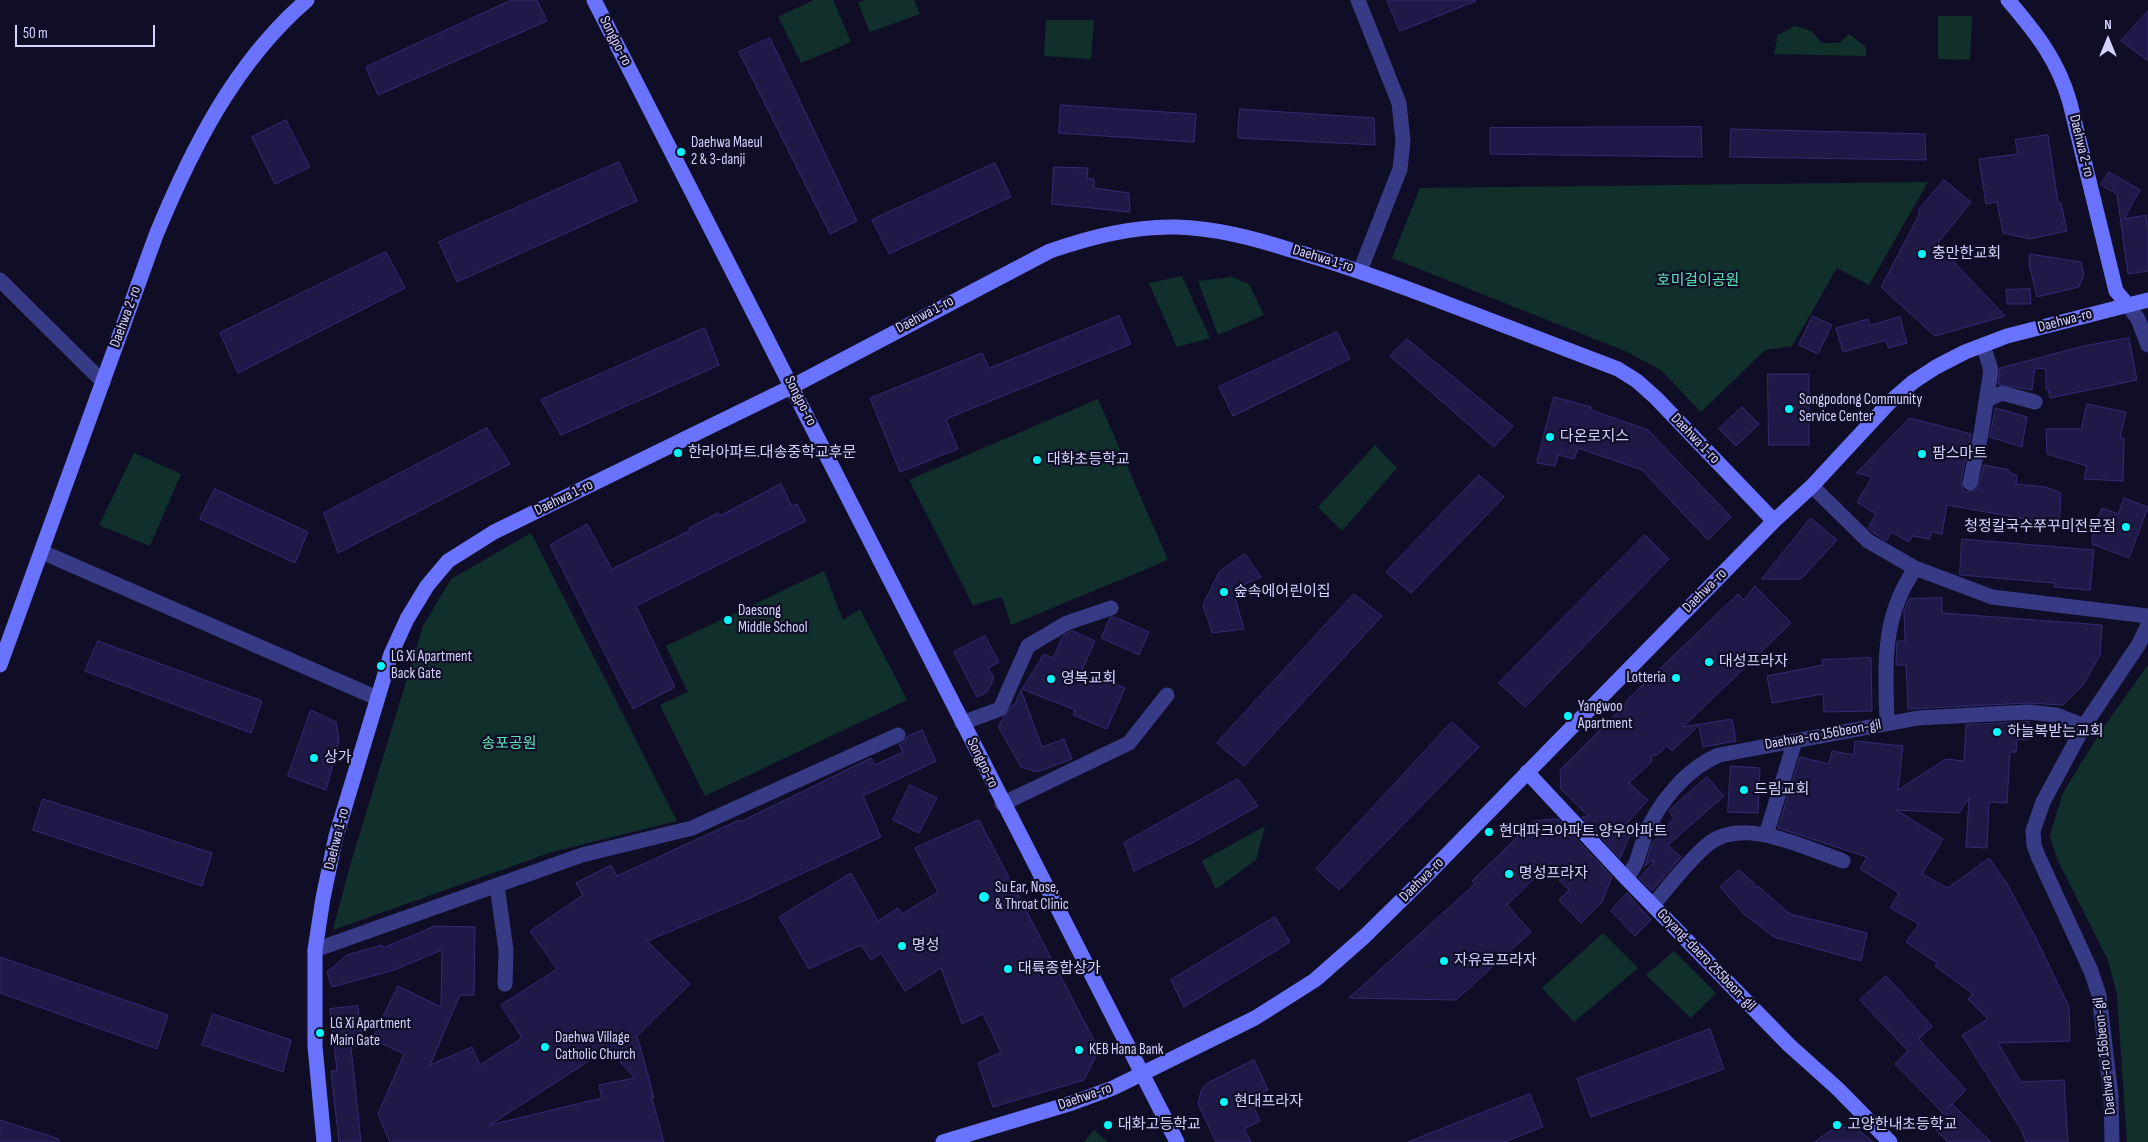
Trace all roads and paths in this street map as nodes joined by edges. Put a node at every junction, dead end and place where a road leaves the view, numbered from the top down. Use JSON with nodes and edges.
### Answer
{"nodes":[{"id":1,"x":307,"y":0,"type":"edge"},
{"id":2,"x":594,"y":0,"type":"edge"},
{"id":3,"x":1358,"y":0,"type":"edge"},
{"id":4,"x":2008,"y":0,"type":"edge"},
{"id":5,"x":1360,"y":271,"type":"junction"},
{"id":6,"x":0,"y":280,"type":"edge"},
{"id":7,"x":2148,"y":300,"type":"edge"},
{"id":8,"x":2127,"y":304,"type":"junction"},
{"id":9,"x":2148,"y":344,"type":"edge"},
{"id":10,"x":1983,"y":345,"type":"junction"},
{"id":11,"x":103,"y":382,"type":"junction"},
{"id":12,"x":793,"y":386,"type":"junction"},
{"id":13,"x":1987,"y":400,"type":"junction"},
{"id":14,"x":2035,"y":402,"type":"dead end"},
{"id":15,"x":1970,"y":483,"type":"dead end"},
{"id":16,"x":1812,"y":486,"type":"junction"},
{"id":17,"x":1774,"y":521,"type":"junction"},
{"id":18,"x":42,"y":552,"type":"junction"},
{"id":19,"x":1915,"y":568,"type":"junction"},
{"id":20,"x":1111,"y":608,"type":"dead end"},
{"id":21,"x":2148,"y":616,"type":"edge"},
{"id":22,"x":2148,"y":625,"type":"edge"},
{"id":23,"x":0,"y":665,"type":"edge"},
{"id":24,"x":1167,"y":695,"type":"dead end"},
{"id":25,"x":377,"y":698,"type":"junction"},
{"id":26,"x":962,"y":723,"type":"junction"},
{"id":27,"x":1887,"y":723,"type":"junction"},
{"id":28,"x":2084,"y":726,"type":"junction"},
{"id":29,"x":898,"y":735,"type":"dead end"},
{"id":30,"x":1795,"y":741,"type":"junction"},
{"id":31,"x":1526,"y":772,"type":"junction"},
{"id":32,"x":1002,"y":804,"type":"junction"},
{"id":33,"x":1766,"y":835,"type":"junction"},
{"id":34,"x":1843,"y":861,"type":"dead end"},
{"id":35,"x":1626,"y":878,"type":"junction"},
{"id":36,"x":497,"y":886,"type":"junction"},
{"id":37,"x":1653,"y":905,"type":"junction"},
{"id":38,"x":315,"y":950,"type":"junction"},
{"id":39,"x":505,"y":984,"type":"dead end"},
{"id":40,"x":1142,"y":1074,"type":"junction"},
{"id":41,"x":324,"y":1142,"type":"edge"},
{"id":42,"x":943,"y":1142,"type":"edge"},
{"id":43,"x":1177,"y":1142,"type":"edge"},
{"id":44,"x":1890,"y":1142,"type":"edge"},
{"id":45,"x":2112,"y":1142,"type":"edge"}],
"edges":[{"from":1,"to":11,"type":"street","name":"Daehwa 2-ro"},
{"from":2,"to":12,"type":"street","name":"Songpo-ro"},
{"from":3,"to":5,"type":"street"},
{"from":4,"to":8,"type":"street","name":"Daehwa 2-ro"},
{"from":5,"to":12,"type":"street","name":"Daehwa 1-ro"},
{"from":5,"to":17,"type":"street","name":"Daehwa 1-ro"},
{"from":6,"to":11,"type":"street"},
{"from":7,"to":8,"type":"street","name":"Daehwa-ro"},
{"from":8,"to":9,"type":"street"},
{"from":8,"to":10,"type":"street","name":"Daehwa-ro"},
{"from":10,"to":13,"type":"street"},
{"from":10,"to":16,"type":"street","name":"Daehwa-ro"},
{"from":11,"to":18,"type":"street","name":"Daehwa 2-ro"},
{"from":12,"to":25,"type":"street","name":"Daehwa 1-ro"},
{"from":12,"to":26,"type":"street","name":"Songpo-ro"},
{"from":13,"to":14,"type":"street"},
{"from":13,"to":15,"type":"street"},
{"from":16,"to":17,"type":"street","name":"Daehwa-ro"},
{"from":16,"to":19,"type":"street"},
{"from":17,"to":31,"type":"street","name":"Daehwa-ro"},
{"from":18,"to":23,"type":"street","name":"Daehwa 2-ro"},
{"from":18,"to":25,"type":"street"},
{"from":19,"to":21,"type":"street"},
{"from":19,"to":27,"type":"street"},
{"from":20,"to":26,"type":"street"},
{"from":22,"to":28,"type":"street","name":"Daehwa-ro 156beon-gil"},
{"from":24,"to":32,"type":"street","name":"Songpo-ro"},
{"from":25,"to":38,"type":"street","name":"Daehwa 1-ro"},
{"from":26,"to":32,"type":"street","name":"Songpo-ro"},
{"from":27,"to":28,"type":"street","name":"Daehwa-ro 156beon-gil"},
{"from":27,"to":30,"type":"street","name":"Daehwa-ro 156beon-gil"},
{"from":28,"to":45,"type":"street","name":"Daehwa-ro 156beon-gil"},
{"from":29,"to":36,"type":"street"},
{"from":30,"to":33,"type":"street"},
{"from":30,"to":35,"type":"street","name":"Daehwa-ro 156beon-gil"},
{"from":31,"to":35,"type":"street","name":"Goyang-daero 255beon-gil"},
{"from":31,"to":40,"type":"street","name":"Daehwa-ro"},
{"from":32,"to":40,"type":"street","name":"Songpo-ro"},
{"from":33,"to":34,"type":"street"},
{"from":33,"to":37,"type":"street"},
{"from":35,"to":37,"type":"street","name":"Goyang-daero 255beon-gil"},
{"from":36,"to":38,"type":"street"},
{"from":36,"to":39,"type":"street"},
{"from":37,"to":44,"type":"street","name":"Goyang-daero 255beon-gil"},
{"from":38,"to":41,"type":"street","name":"Daehwa 1-ro"},
{"from":40,"to":42,"type":"street","name":"Daehwa-ro"},
{"from":40,"to":43,"type":"street","name":"Songpo-ro"}]}
